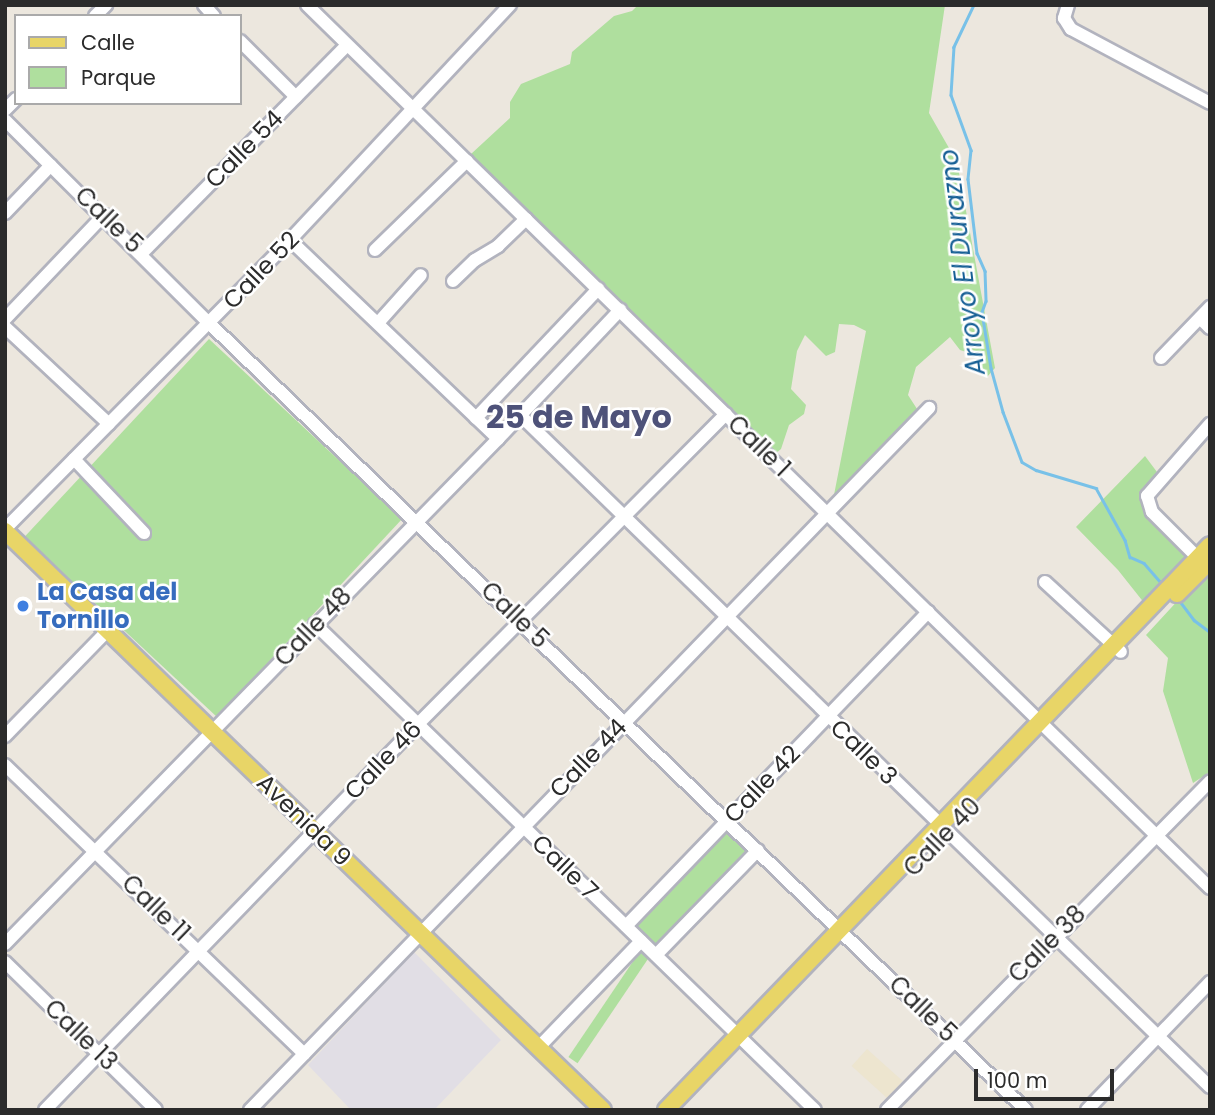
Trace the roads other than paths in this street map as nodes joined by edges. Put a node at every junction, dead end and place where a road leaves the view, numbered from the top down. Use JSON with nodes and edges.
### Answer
{"nodes":[{"id":1,"x":307,"y":5,"type":"edge"},
{"id":2,"x":510,"y":5,"type":"edge"},
{"id":3,"x":1066,"y":12,"type":"edge"},
{"id":4,"x":242,"y":43,"type":"edge"},
{"id":5,"x":346,"y":46,"type":"junction"},
{"id":6,"x":296,"y":97,"type":"junction"},
{"id":7,"x":1210,"y":103,"type":"edge"},
{"id":8,"x":412,"y":107,"type":"junction"},
{"id":9,"x":5,"y":120,"type":"edge"},
{"id":10,"x":467,"y":161,"type":"junction"},
{"id":11,"x":51,"y":164,"type":"junction"},
{"id":12,"x":5,"y":213,"type":"edge"},
{"id":13,"x":104,"y":215,"type":"junction"},
{"id":14,"x":526,"y":219,"type":"junction"},
{"id":15,"x":290,"y":240,"type":"junction"},
{"id":16,"x":375,"y":250,"type":"dead end"},
{"id":17,"x":142,"y":253,"type":"junction"},
{"id":18,"x":421,"y":275,"type":"dead end"},
{"id":19,"x":453,"y":281,"type":"dead end"},
{"id":20,"x":598,"y":289,"type":"junction"},
{"id":21,"x":1210,"y":307,"type":"edge"},
{"id":22,"x":620,"y":310,"type":"junction"},
{"id":23,"x":1200,"y":318,"type":"junction"},
{"id":24,"x":5,"y":319,"type":"edge"},
{"id":25,"x":209,"y":323,"type":"junction"},
{"id":26,"x":378,"y":323,"type":"junction"},
{"id":27,"x":5,"y":327,"type":"edge"},
{"id":28,"x":1210,"y":328,"type":"edge"},
{"id":29,"x":1161,"y":358,"type":"dead end"},
{"id":30,"x":929,"y":408,"type":"dead end"},
{"id":31,"x":726,"y":414,"type":"junction"},
{"id":32,"x":520,"y":415,"type":"junction"},
{"id":33,"x":475,"y":418,"type":"junction"},
{"id":34,"x":109,"y":424,"type":"junction"},
{"id":35,"x":1210,"y":424,"type":"edge"},
{"id":36,"x":498,"y":439,"type":"junction"},
{"id":37,"x":74,"y":459,"type":"junction"},
{"id":38,"x":827,"y":513,"type":"junction"},
{"id":39,"x":623,"y":517,"type":"junction"},
{"id":40,"x":416,"y":519,"type":"junction"},
{"id":41,"x":5,"y":530,"type":"edge"},
{"id":42,"x":144,"y":533,"type":"dead end"},
{"id":43,"x":5,"y":544,"type":"edge"},
{"id":44,"x":1210,"y":545,"type":"edge"},
{"id":45,"x":1205,"y":564,"type":"edge"},
{"id":46,"x":1045,"y":582,"type":"dead end"},
{"id":47,"x":928,"y":611,"type":"junction"},
{"id":48,"x":725,"y":617,"type":"junction"},
{"id":49,"x":521,"y":621,"type":"junction"},
{"id":50,"x":315,"y":624,"type":"junction"},
{"id":51,"x":105,"y":633,"type":"junction"},
{"id":52,"x":1117,"y":649,"type":"junction"},
{"id":53,"x":828,"y":716,"type":"junction"},
{"id":54,"x":624,"y":721,"type":"junction"},
{"id":55,"x":418,"y":724,"type":"junction"},
{"id":56,"x":1044,"y":724,"type":"junction"},
{"id":57,"x":209,"y":735,"type":"junction"},
{"id":58,"x":5,"y":736,"type":"edge"},
{"id":59,"x":5,"y":765,"type":"edge"},
{"id":60,"x":1210,"y":781,"type":"edge"},
{"id":61,"x":727,"y":820,"type":"junction"},
{"id":62,"x":523,"y":825,"type":"junction"},
{"id":63,"x":943,"y":828,"type":"junction"},
{"id":64,"x":312,"y":834,"type":"junction"},
{"id":65,"x":1155,"y":835,"type":"junction"},
{"id":66,"x":96,"y":850,"type":"junction"},
{"id":67,"x":758,"y":850,"type":"junction"},
{"id":68,"x":1210,"y":888,"type":"edge"},
{"id":69,"x":626,"y":926,"type":"junction"},
{"id":70,"x":844,"y":933,"type":"junction"},
{"id":71,"x":417,"y":937,"type":"junction"},
{"id":72,"x":1055,"y":937,"type":"junction"},
{"id":73,"x":641,"y":941,"type":"junction"},
{"id":74,"x":5,"y":944,"type":"edge"},
{"id":75,"x":200,"y":950,"type":"junction"},
{"id":76,"x":656,"y":955,"type":"junction"},
{"id":77,"x":5,"y":962,"type":"edge"},
{"id":78,"x":1210,"y":982,"type":"edge"},
{"id":79,"x":1158,"y":1036,"type":"junction"},
{"id":80,"x":741,"y":1039,"type":"junction"},
{"id":81,"x":954,"y":1039,"type":"junction"},
{"id":82,"x":538,"y":1047,"type":"junction"},
{"id":83,"x":100,"y":1053,"type":"junction"},
{"id":84,"x":304,"y":1054,"type":"junction"},
{"id":85,"x":1210,"y":1087,"type":"edge"},
{"id":86,"x":45,"y":1110,"type":"edge"},
{"id":87,"x":156,"y":1110,"type":"edge"},
{"id":88,"x":250,"y":1110,"type":"edge"},
{"id":89,"x":588,"y":1110,"type":"edge"},
{"id":90,"x":603,"y":1110,"type":"edge"},
{"id":91,"x":666,"y":1110,"type":"edge"},
{"id":92,"x":679,"y":1110,"type":"edge"},
{"id":93,"x":816,"y":1110,"type":"edge"},
{"id":94,"x":887,"y":1110,"type":"edge"},
{"id":95,"x":1026,"y":1110,"type":"edge"},
{"id":96,"x":1087,"y":1110,"type":"edge"}],
"edges":[{"from":1,"to":5,"type":"street","name":"Calle 1"},
{"from":2,"to":8,"type":"street","name":"Calle 52"},
{"from":3,"to":7,"type":"street"},
{"from":4,"to":6,"type":"street"},
{"from":5,"to":6,"type":"street","name":"Calle 54"},
{"from":5,"to":8,"type":"street","name":"Calle 1"},
{"from":6,"to":17,"type":"street","name":"Calle 54"},
{"from":8,"to":10,"type":"street","name":"Calle 1"},
{"from":8,"to":15,"type":"street","name":"Calle 52"},
{"from":9,"to":11,"type":"street","name":"Calle 5"},
{"from":10,"to":14,"type":"street","name":"Calle 1"},
{"from":10,"to":16,"type":"street"},
{"from":11,"to":12,"type":"street"},
{"from":11,"to":13,"type":"street","name":"Calle 5"},
{"from":13,"to":17,"type":"street","name":"Calle 5"},
{"from":13,"to":24,"type":"street"},
{"from":14,"to":19,"type":"street"},
{"from":14,"to":20,"type":"street","name":"Calle 1"},
{"from":15,"to":25,"type":"street","name":"Calle 52"},
{"from":15,"to":26,"type":"street"},
{"from":17,"to":25,"type":"street","name":"Calle 5"},
{"from":18,"to":26,"type":"street"},
{"from":20,"to":22,"type":"street","name":"Calle 1"},
{"from":20,"to":33,"type":"street"},
{"from":21,"to":23,"type":"street"},
{"from":22,"to":31,"type":"street","name":"Calle 1"},
{"from":22,"to":32,"type":"street","name":"Calle 48"},
{"from":23,"to":28,"type":"street"},
{"from":23,"to":29,"type":"street"},
{"from":25,"to":34,"type":"street","name":"Calle 52"},
{"from":25,"to":40,"type":"street","name":"Calle 5"},
{"from":26,"to":33,"type":"street"},
{"from":27,"to":34,"type":"street"},
{"from":30,"to":38,"type":"street","name":"Calle 44"},
{"from":31,"to":38,"type":"street","name":"Calle 1"},
{"from":31,"to":39,"type":"street","name":"Calle 46"},
{"from":32,"to":36,"type":"street","name":"Calle 48"},
{"from":32,"to":39,"type":"street","name":"Calle 3"},
{"from":33,"to":36,"type":"street"},
{"from":34,"to":37,"type":"street","name":"Calle 52"},
{"from":35,"to":45,"type":"street"},
{"from":36,"to":40,"type":"street","name":"Calle 48"},
{"from":37,"to":41,"type":"street","name":"Calle 52"},
{"from":37,"to":42,"type":"street"},
{"from":38,"to":47,"type":"street","name":"Calle 1"},
{"from":38,"to":48,"type":"street","name":"Calle 44"},
{"from":39,"to":48,"type":"street","name":"Calle 3"},
{"from":39,"to":49,"type":"street","name":"Calle 46"},
{"from":40,"to":49,"type":"street","name":"Calle 5"},
{"from":40,"to":50,"type":"street","name":"Calle 48"},
{"from":41,"to":51,"type":"main road","name":"Avenida 9"},
{"from":43,"to":51,"type":"main road","name":"Avenida 9"},
{"from":44,"to":45,"type":"main road","name":"Calle 40"},
{"from":45,"to":52,"type":"main road","name":"Calle 40"},
{"from":46,"to":52,"type":"street"},
{"from":47,"to":53,"type":"street","name":"Calle 42"},
{"from":47,"to":56,"type":"street","name":"Calle 1"},
{"from":48,"to":53,"type":"street","name":"Calle 3"},
{"from":48,"to":54,"type":"street","name":"Calle 44"},
{"from":49,"to":54,"type":"street","name":"Calle 5"},
{"from":49,"to":55,"type":"street","name":"Calle 46"},
{"from":50,"to":55,"type":"street","name":"Calle 7"},
{"from":50,"to":57,"type":"street","name":"Calle 48"},
{"from":51,"to":57,"type":"main road","name":"Avenida 9"},
{"from":51,"to":58,"type":"street"},
{"from":52,"to":56,"type":"main road","name":"Calle 40"},
{"from":53,"to":61,"type":"street","name":"Calle 42"},
{"from":53,"to":63,"type":"street","name":"Calle 3"},
{"from":54,"to":61,"type":"street","name":"Calle 5"},
{"from":54,"to":62,"type":"street","name":"Calle 44"},
{"from":55,"to":62,"type":"street","name":"Calle 7"},
{"from":55,"to":64,"type":"street","name":"Calle 46"},
{"from":56,"to":63,"type":"main road","name":"Calle 40"},
{"from":56,"to":65,"type":"street","name":"Calle 1"},
{"from":57,"to":64,"type":"main road","name":"Avenida 9"},
{"from":57,"to":66,"type":"street","name":"Calle 48"},
{"from":59,"to":66,"type":"street","name":"Calle 11"},
{"from":60,"to":65,"type":"street","name":"Calle 38"},
{"from":61,"to":67,"type":"street","name":"Calle 5"},
{"from":61,"to":69,"type":"street","name":"Calle 42"},
{"from":62,"to":69,"type":"street","name":"Calle 7"},
{"from":62,"to":71,"type":"street","name":"Calle 44"},
{"from":63,"to":70,"type":"main road","name":"Calle 40"},
{"from":63,"to":72,"type":"street","name":"Calle 3"},
{"from":64,"to":71,"type":"main road","name":"Avenida 9"},
{"from":64,"to":75,"type":"street","name":"Calle 46"},
{"from":65,"to":68,"type":"street","name":"Calle 1"},
{"from":65,"to":72,"type":"street","name":"Calle 38"},
{"from":66,"to":74,"type":"street","name":"Calle 48"},
{"from":66,"to":75,"type":"street","name":"Calle 11"},
{"from":67,"to":70,"type":"street","name":"Calle 5"},
{"from":67,"to":76,"type":"street","name":"Calle 42"},
{"from":69,"to":73,"type":"street","name":"Calle 7"},
{"from":70,"to":80,"type":"main road","name":"Calle 40"},
{"from":70,"to":81,"type":"street","name":"Calle 5"},
{"from":71,"to":82,"type":"main road","name":"Avenida 9"},
{"from":71,"to":84,"type":"street","name":"Calle 44"},
{"from":71,"to":89,"type":"main road","name":"Avenida 9"},
{"from":72,"to":79,"type":"street","name":"Calle 3"},
{"from":72,"to":81,"type":"street","name":"Calle 38"},
{"from":73,"to":76,"type":"street","name":"Calle 7"},
{"from":73,"to":82,"type":"street"},
{"from":75,"to":83,"type":"street","name":"Calle 46"},
{"from":75,"to":84,"type":"street","name":"Calle 11"},
{"from":76,"to":80,"type":"street","name":"Calle 7"},
{"from":77,"to":83,"type":"street","name":"Calle 13"},
{"from":78,"to":79,"type":"street"},
{"from":79,"to":85,"type":"street","name":"Calle 3"},
{"from":79,"to":96,"type":"street"},
{"from":80,"to":91,"type":"main road","name":"Calle 40"},
{"from":80,"to":92,"type":"main road","name":"Calle 40"},
{"from":80,"to":93,"type":"street","name":"Calle 7"},
{"from":81,"to":94,"type":"street","name":"Calle 38"},
{"from":81,"to":95,"type":"street","name":"Calle 5"},
{"from":82,"to":90,"type":"main road","name":"Avenida 9"},
{"from":83,"to":86,"type":"street","name":"Calle 46"},
{"from":83,"to":87,"type":"street","name":"Calle 13"},
{"from":84,"to":88,"type":"street","name":"Calle 44"}]}
